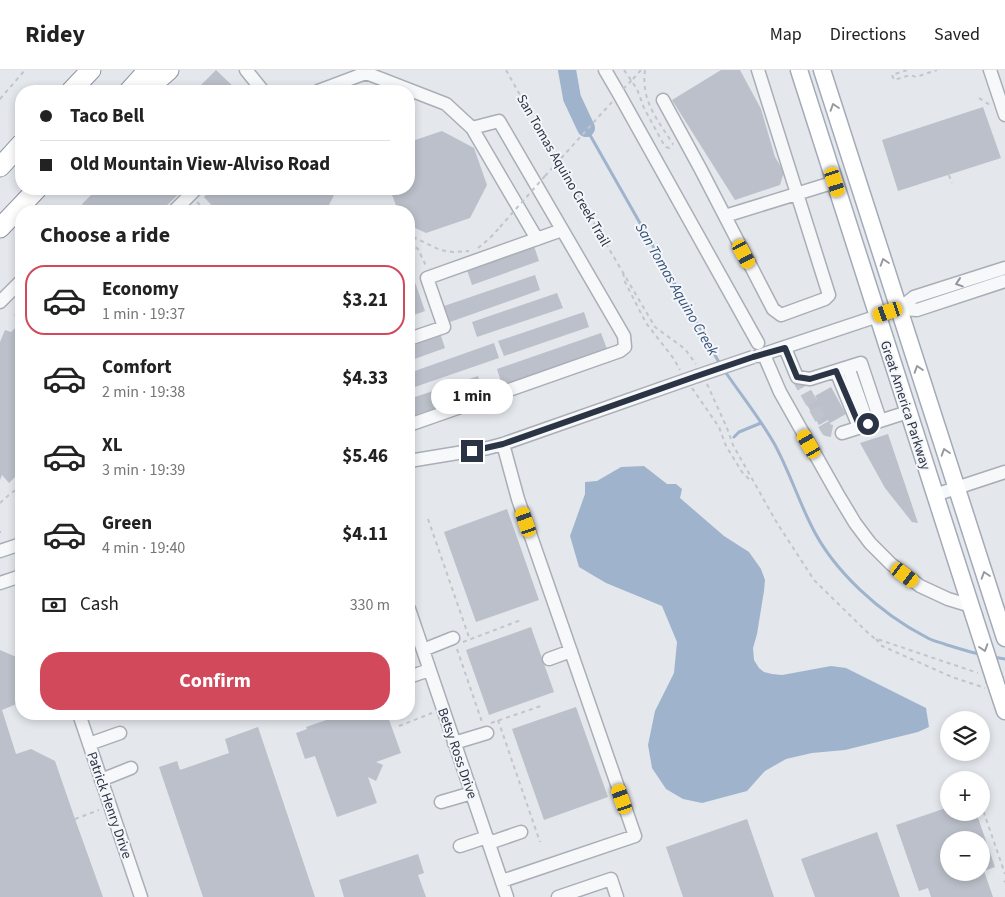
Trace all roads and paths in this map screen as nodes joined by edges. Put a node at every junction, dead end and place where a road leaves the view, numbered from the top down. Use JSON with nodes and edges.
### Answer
{"nodes":[{"id":1,"x":25,"y":70,"type":"edge"},
{"id":2,"x":84,"y":70,"type":"edge"},
{"id":3,"x":91,"y":70,"type":"edge"},
{"id":4,"x":148,"y":70,"type":"edge"},
{"id":5,"x":169,"y":70,"type":"edge"},
{"id":6,"x":246,"y":70,"type":"edge"},
{"id":7,"x":506,"y":70,"type":"edge"},
{"id":8,"x":605,"y":70,"type":"edge"},
{"id":9,"x":624,"y":70,"type":"edge"},
{"id":10,"x":641,"y":70,"type":"edge"},
{"id":11,"x":758,"y":70,"type":"edge"},
{"id":12,"x":799,"y":70,"type":"edge"},
{"id":13,"x":822,"y":70,"type":"edge"},
{"id":14,"x":908,"y":70,"type":"edge"},
{"id":15,"x":937,"y":70,"type":"edge"},
{"id":16,"x":990,"y":70,"type":"edge"},
{"id":17,"x":72,"y":85,"type":"edge"},
{"id":18,"x":77,"y":85,"type":"edge"},
{"id":19,"x":134,"y":85,"type":"edge"},
{"id":20,"x":152,"y":85,"type":"edge"},
{"id":21,"x":258,"y":85,"type":"edge"},
{"id":22,"x":334,"y":85,"type":"edge"},
{"id":23,"x":397,"y":85,"type":"edge"},
{"id":24,"x":624,"y":89,"type":"dead end"},
{"id":25,"x":415,"y":92,"type":"edge"},
{"id":26,"x":616,"y":98,"type":"dead end"},
{"id":27,"x":979,"y":98,"type":"dead end"},
{"id":28,"x":0,"y":99,"type":"edge"},
{"id":29,"x":663,"y":100,"type":"dead end"},
{"id":30,"x":993,"y":108,"type":"dead end"},
{"id":31,"x":1005,"y":115,"type":"edge"},
{"id":32,"x":472,"y":128,"type":"junction"},
{"id":33,"x":673,"y":144,"type":"dead end"},
{"id":34,"x":15,"y":151,"type":"edge"},
{"id":35,"x":559,"y":161,"type":"junction"},
{"id":36,"x":0,"y":167,"type":"edge"},
{"id":37,"x":949,"y":175,"type":"dead end"},
{"id":38,"x":835,"y":182,"type":"junction"},
{"id":39,"x":952,"y":183,"type":"dead end"},
{"id":40,"x":797,"y":194,"type":"junction"},
{"id":41,"x":33,"y":195,"type":"edge"},
{"id":42,"x":190,"y":195,"type":"edge"},
{"id":43,"x":22,"y":205,"type":"edge"},
{"id":44,"x":180,"y":205,"type":"edge"},
{"id":45,"x":15,"y":212,"type":"edge"},
{"id":46,"x":724,"y":216,"type":"junction"},
{"id":47,"x":0,"y":228,"type":"edge"},
{"id":48,"x":562,"y":230,"type":"junction"},
{"id":49,"x":415,"y":239,"type":"edge"},
{"id":50,"x":537,"y":239,"type":"junction"},
{"id":51,"x":415,"y":247,"type":"edge"},
{"id":52,"x":426,"y":266,"type":"dead end"},
{"id":53,"x":1005,"y":268,"type":"edge"},
{"id":54,"x":623,"y":271,"type":"junction"},
{"id":55,"x":1005,"y":281,"type":"edge"},
{"id":56,"x":15,"y":287,"type":"edge"},
{"id":57,"x":0,"y":302,"type":"edge"},
{"id":58,"x":899,"y":309,"type":"junction"},
{"id":59,"x":878,"y":316,"type":"junction"},
{"id":60,"x":415,"y":337,"type":"edge"},
{"id":61,"x":785,"y":348,"type":"junction"},
{"id":62,"x":758,"y":352,"type":"junction"},
{"id":63,"x":836,"y":371,"type":"junction"},
{"id":64,"x":697,"y":377,"type":"junction"},
{"id":65,"x":908,"y":412,"type":"junction"},
{"id":66,"x":415,"y":423,"type":"edge"},
{"id":67,"x":869,"y":424,"type":"junction"},
{"id":68,"x":842,"y":433,"type":"dead end"},
{"id":69,"x":503,"y":444,"type":"junction"},
{"id":70,"x":415,"y":460,"type":"edge"},
{"id":71,"x":1005,"y":472,"type":"edge"},
{"id":72,"x":754,"y":484,"type":"junction"},
{"id":73,"x":957,"y":488,"type":"junction"},
{"id":74,"x":15,"y":491,"type":"edge"},
{"id":75,"x":935,"y":495,"type":"junction"},
{"id":76,"x":0,"y":503,"type":"edge"},
{"id":77,"x":428,"y":519,"type":"dead end"},
{"id":78,"x":15,"y":546,"type":"edge"},
{"id":79,"x":0,"y":551,"type":"edge"},
{"id":80,"x":15,"y":578,"type":"edge"},
{"id":81,"x":0,"y":584,"type":"edge"},
{"id":82,"x":972,"y":611,"type":"junction"},
{"id":83,"x":1000,"y":615,"type":"edge"},
{"id":84,"x":521,"y":620,"type":"dead end"},
{"id":85,"x":415,"y":638,"type":"edge"},
{"id":86,"x":874,"y":638,"type":"junction"},
{"id":87,"x":1005,"y":638,"type":"edge"},
{"id":88,"x":470,"y":640,"type":"junction"},
{"id":89,"x":457,"y":642,"type":"junction"},
{"id":90,"x":423,"y":650,"type":"junction"},
{"id":91,"x":571,"y":651,"type":"junction"},
{"id":92,"x":549,"y":658,"type":"dead end"},
{"id":93,"x":429,"y":670,"type":"junction"},
{"id":94,"x":415,"y":675,"type":"edge"},
{"id":95,"x":992,"y":683,"type":"junction"},
{"id":96,"x":541,"y":706,"type":"dead end"},
{"id":97,"x":1005,"y":711,"type":"edge"},
{"id":98,"x":434,"y":712,"type":"dead end"},
{"id":99,"x":80,"y":720,"type":"edge"},
{"id":100,"x":414,"y":720,"type":"edge"},
{"id":101,"x":415,"y":720,"type":"edge"},
{"id":102,"x":498,"y":720,"type":"junction"},
{"id":103,"x":399,"y":726,"type":"dead end"},
{"id":104,"x":487,"y":727,"type":"junction"},
{"id":105,"x":120,"y":733,"type":"dead end"},
{"id":106,"x":454,"y":743,"type":"junction"},
{"id":107,"x":89,"y":744,"type":"junction"},
{"id":108,"x":131,"y":768,"type":"dead end"},
{"id":109,"x":101,"y":780,"type":"junction"},
{"id":110,"x":472,"y":793,"type":"junction"},
{"id":111,"x":441,"y":802,"type":"dead end"},
{"id":112,"x":99,"y":810,"type":"dead end"},
{"id":113,"x":75,"y":819,"type":"dead end"},
{"id":114,"x":987,"y":821,"type":"edge"},
{"id":115,"x":521,"y":832,"type":"dead end"},
{"id":116,"x":488,"y":840,"type":"junction"},
{"id":117,"x":540,"y":842,"type":"dead end"},
{"id":118,"x":460,"y":846,"type":"dead end"},
{"id":119,"x":1005,"y":874,"type":"edge"},
{"id":120,"x":502,"y":881,"type":"junction"},
{"id":121,"x":142,"y":897,"type":"edge"},
{"id":122,"x":507,"y":897,"type":"edge"},
{"id":123,"x":558,"y":897,"type":"edge"},
{"id":124,"x":617,"y":897,"type":"edge"}],
"edges":[{"from":1,"to":28,"type":"path"},
{"from":2,"to":17,"type":"highway"},
{"from":3,"to":18,"type":"highway"},
{"from":4,"to":19,"type":"highway"},
{"from":5,"to":20,"type":"highway"},
{"from":6,"to":21,"type":"street"},
{"from":7,"to":35,"type":"path","name":"San Tomas Aquino Creek Trail"},
{"from":8,"to":62,"type":"street"},
{"from":9,"to":33,"type":"path"},
{"from":10,"to":24,"type":"path","bridge":true},
{"from":11,"to":40,"type":"street"},
{"from":12,"to":38,"type":"main road","name":"Great America Parkway"},
{"from":58,"to":13,"type":"main road","name":"Great America Parkway","one_way":true},
{"from":14,"to":15,"type":"path"},
{"from":16,"to":31,"type":"street"},
{"from":22,"to":23,"type":"street"},
{"from":25,"to":32,"type":"street"},
{"from":26,"to":35,"type":"path"},
{"from":27,"to":30,"type":"path"},
{"from":29,"to":46,"type":"street"},
{"from":32,"to":48,"type":"street"},
{"from":32,"to":50,"type":"street"},
{"from":34,"to":36,"type":"highway"},
{"from":35,"to":49,"type":"path","bridge":true},
{"from":35,"to":54,"type":"path","name":"San Tomas Aquino Creek Trail"},
{"from":37,"to":39,"type":"path"},
{"from":38,"to":40,"type":"street"},
{"from":38,"to":59,"type":"main road","name":"Great America Parkway"},
{"from":40,"to":46,"type":"street"},
{"from":40,"to":46,"type":"street"},
{"from":41,"to":43,"type":"highway"},
{"from":42,"to":44,"type":"street"},
{"from":45,"to":47,"type":"highway"},
{"from":48,"to":50,"type":"street"},
{"from":48,"to":66,"type":"street"},
{"from":50,"to":60,"type":"street"},
{"from":51,"to":52,"type":"path"},
{"from":53,"to":58,"type":"street","one_way":true},
{"from":54,"to":64,"type":"path","name":"San Tomas Aquino Creek Trail"},
{"from":54,"to":64,"type":"path","name":"San Tomas Aquino Creek Trail"},
{"from":55,"to":58,"type":"street"},
{"from":56,"to":57,"type":"street"},
{"from":58,"to":59,"type":"street"},
{"from":73,"to":58,"type":"main road","name":"Great America Parkway","one_way":true},
{"from":59,"to":61,"type":"street"},
{"from":59,"to":65,"type":"main road","name":"Great America Parkway"},
{"from":61,"to":62,"type":"street"},
{"from":61,"to":63,"type":"street"},
{"from":62,"to":64,"type":"street","bridge":true},
{"from":62,"to":82,"type":"street"},
{"from":63,"to":67,"type":"street"},
{"from":63,"to":67,"type":"street"},
{"from":64,"to":69,"type":"street"},
{"from":64,"to":72,"type":"path","name":"San Tomas Aquino Creek Trail"},
{"from":64,"to":72,"type":"path","name":"San Tomas Aquino Creek Trail"},
{"from":65,"to":67,"type":"street"},
{"from":65,"to":75,"type":"main road","name":"Great America Parkway"},
{"from":67,"to":68,"type":"street"},
{"from":69,"to":70,"type":"street"},
{"from":69,"to":91,"type":"street"},
{"from":71,"to":73,"type":"street"},
{"from":72,"to":86,"type":"path","name":"San Tomas Aquino Creek Trail"},
{"from":73,"to":75,"type":"street"},
{"from":83,"to":73,"type":"main road","name":"Great America Parkway","one_way":true},
{"from":74,"to":76,"type":"path"},
{"from":75,"to":82,"type":"main road","name":"Great America Parkway"},
{"from":77,"to":88,"type":"path"},
{"from":78,"to":79,"type":"street"},
{"from":80,"to":81,"type":"street"},
{"from":82,"to":95,"type":"main road","name":"Great America Parkway","one_way":true,"bridge":true},
{"from":83,"to":87,"type":"main road","name":"Great America Parkway"},
{"from":84,"to":88,"type":"path"},
{"from":85,"to":90,"type":"street","name":"Betsy Ross Drive"},
{"from":86,"to":95,"type":"path","name":"San Tomas Aquino Creek Trail"},
{"from":86,"to":95,"type":"path","name":"San Tomas Aquino Creek Trail"},
{"from":88,"to":89,"type":"path"},
{"from":89,"to":90,"type":"street"},
{"from":89,"to":104,"type":"path"},
{"from":90,"to":93,"type":"street","name":"Betsy Ross Drive"},
{"from":91,"to":92,"type":"street"},
{"from":91,"to":120,"type":"street"},
{"from":93,"to":94,"type":"street"},
{"from":93,"to":106,"type":"street","name":"Betsy Ross Drive"},
{"from":95,"to":97,"type":"main road","name":"Great America Parkway"},
{"from":96,"to":102,"type":"path"},
{"from":98,"to":101,"type":"path"},
{"from":99,"to":107,"type":"street","name":"Patrick Henry Drive"},
{"from":100,"to":103,"type":"path"},
{"from":102,"to":104,"type":"path"},
{"from":102,"to":117,"type":"path"},
{"from":104,"to":106,"type":"street"},
{"from":105,"to":107,"type":"street"},
{"from":106,"to":110,"type":"street","name":"Betsy Ross Drive"},
{"from":107,"to":109,"type":"street","name":"Patrick Henry Drive"},
{"from":108,"to":109,"type":"street"},
{"from":109,"to":121,"type":"street","name":"Patrick Henry Drive"},
{"from":110,"to":111,"type":"street"},
{"from":110,"to":116,"type":"street","name":"Betsy Ross Drive"},
{"from":112,"to":113,"type":"path"},
{"from":114,"to":119,"type":"path"},
{"from":115,"to":116,"type":"street"},
{"from":116,"to":118,"type":"street"},
{"from":116,"to":120,"type":"street","name":"Betsy Ross Drive"},
{"from":120,"to":122,"type":"street","name":"Betsy Ross Drive"},
{"from":123,"to":124,"type":"street"}]}
